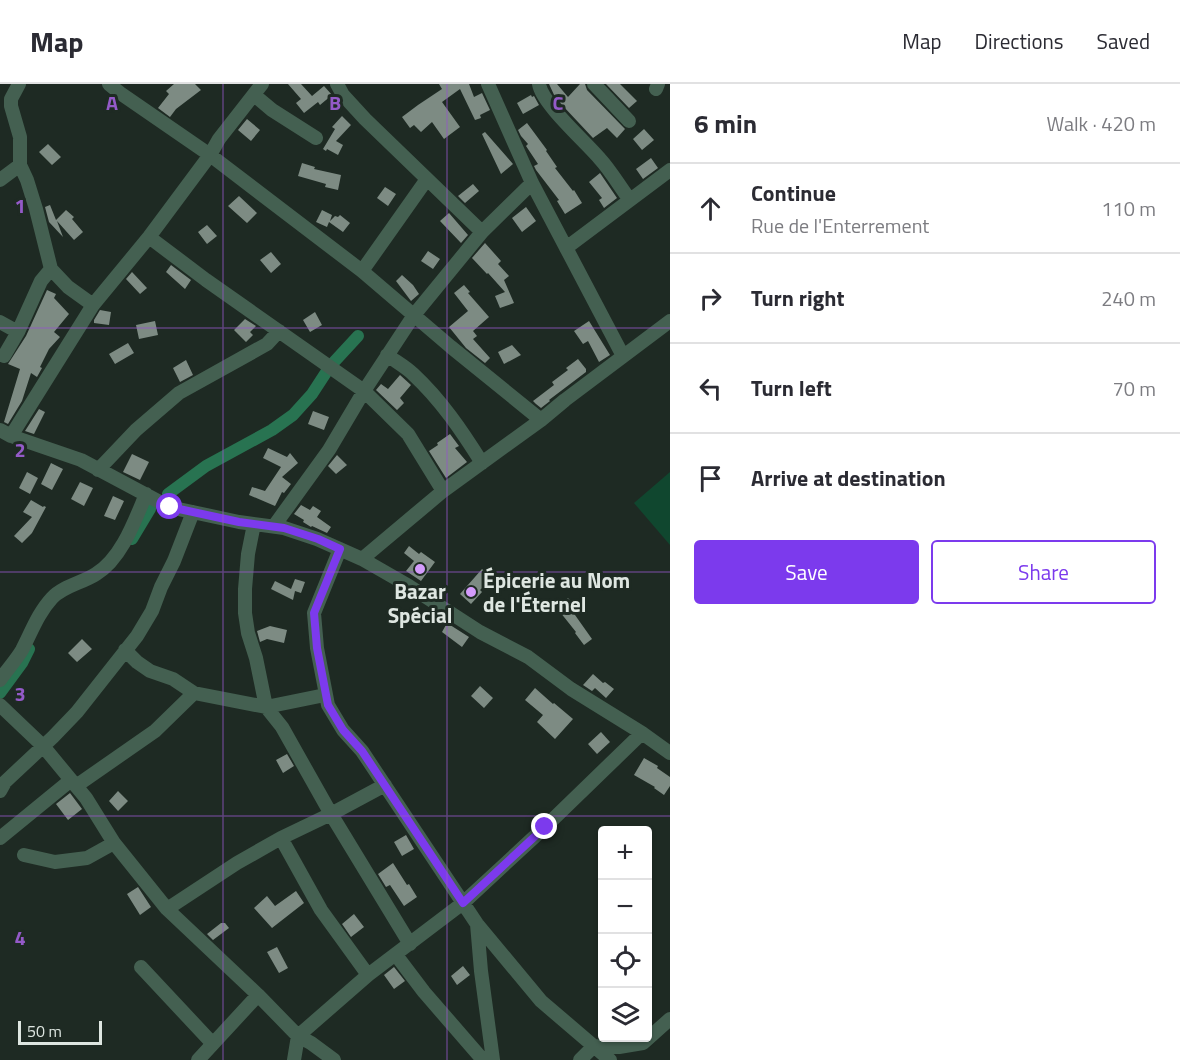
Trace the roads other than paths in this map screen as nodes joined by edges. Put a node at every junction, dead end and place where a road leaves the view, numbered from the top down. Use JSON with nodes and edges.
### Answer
{"nodes":[{"id":1,"x":19,"y":84,"type":"edge"},
{"id":2,"x":109,"y":84,"type":"edge"},
{"id":3,"x":337,"y":84,"type":"edge"},
{"id":4,"x":488,"y":84,"type":"edge"},
{"id":5,"x":539,"y":84,"type":"edge"},
{"id":6,"x":594,"y":84,"type":"edge"},
{"id":7,"x":258,"y":89,"type":"edge"},
{"id":8,"x":629,"y":121,"type":"dead end"},
{"id":9,"x":316,"y":138,"type":"dead end"},
{"id":10,"x":210,"y":155,"type":"junction"},
{"id":11,"x":20,"y":165,"type":"junction"},
{"id":12,"x":670,"y":170,"type":"edge"},
{"id":13,"x":427,"y":179,"type":"junction"},
{"id":14,"x":0,"y":180,"type":"edge"},
{"id":15,"x":532,"y":183,"type":"junction"},
{"id":16,"x":630,"y":200,"type":"junction"},
{"id":17,"x":482,"y":232,"type":"junction"},
{"id":18,"x":149,"y":237,"type":"junction"},
{"id":19,"x":566,"y":248,"type":"junction"},
{"id":20,"x":51,"y":269,"type":"junction"},
{"id":21,"x":362,"y":271,"type":"junction"},
{"id":22,"x":93,"y":305,"type":"junction"},
{"id":23,"x":414,"y":315,"type":"junction"},
{"id":24,"x":0,"y":321,"type":"edge"},
{"id":25,"x":670,"y":321,"type":"edge"},
{"id":26,"x":18,"y":332,"type":"junction"},
{"id":27,"x":279,"y":332,"type":"junction"},
{"id":28,"x":387,"y":355,"type":"junction"},
{"id":29,"x":4,"y":356,"type":"dead end"},
{"id":30,"x":623,"y":356,"type":"junction"},
{"id":31,"x":364,"y":391,"type":"junction"},
{"id":32,"x":541,"y":420,"type":"junction"},
{"id":33,"x":5,"y":433,"type":"edge"},
{"id":34,"x":482,"y":463,"type":"junction"},
{"id":35,"x":98,"y":470,"type":"junction"},
{"id":36,"x":443,"y":491,"type":"junction"},
{"id":37,"x":147,"y":494,"type":"junction"},
{"id":38,"x":193,"y":512,"type":"junction"},
{"id":39,"x":254,"y":524,"type":"junction"},
{"id":40,"x":274,"y":526,"type":"junction"},
{"id":41,"x":340,"y":549,"type":"junction"},
{"id":42,"x":362,"y":559,"type":"junction"},
{"id":43,"x":125,"y":650,"type":"junction"},
{"id":44,"x":0,"y":680,"type":"edge"},
{"id":45,"x":194,"y":693,"type":"junction"},
{"id":46,"x":325,"y":695,"type":"junction"},
{"id":47,"x":0,"y":705,"type":"edge"},
{"id":48,"x":266,"y":707,"type":"junction"},
{"id":49,"x":642,"y":733,"type":"junction"},
{"id":50,"x":43,"y":746,"type":"junction"},
{"id":51,"x":670,"y":753,"type":"edge"},
{"id":52,"x":74,"y":783,"type":"junction"},
{"id":53,"x":385,"y":785,"type":"junction"},
{"id":54,"x":0,"y":791,"type":"edge"},
{"id":55,"x":331,"y":814,"type":"junction"},
{"id":56,"x":1,"y":834,"type":"edge"},
{"id":57,"x":281,"y":838,"type":"junction"},
{"id":58,"x":114,"y":843,"type":"junction"},
{"id":59,"x":24,"y":855,"type":"dead end"},
{"id":60,"x":463,"y":903,"type":"junction"},
{"id":61,"x":167,"y":909,"type":"junction"},
{"id":62,"x":477,"y":924,"type":"junction"},
{"id":63,"x":410,"y":944,"type":"junction"},
{"id":64,"x":396,"y":955,"type":"junction"},
{"id":65,"x":141,"y":967,"type":"dead end"},
{"id":66,"x":368,"y":975,"type":"junction"},
{"id":67,"x":258,"y":995,"type":"junction"},
{"id":68,"x":670,"y":1019,"type":"edge"},
{"id":69,"x":298,"y":1036,"type":"junction"},
{"id":70,"x":213,"y":1044,"type":"junction"},
{"id":71,"x":594,"y":1046,"type":"junction"},
{"id":72,"x":198,"y":1060,"type":"edge"},
{"id":73,"x":294,"y":1060,"type":"edge"},
{"id":74,"x":334,"y":1060,"type":"edge"},
{"id":75,"x":483,"y":1060,"type":"edge"},
{"id":76,"x":493,"y":1060,"type":"edge"},
{"id":77,"x":580,"y":1060,"type":"edge"},
{"id":78,"x":610,"y":1060,"type":"edge"}],
"edges":[{"from":1,"to":11,"type":"street"},
{"from":2,"to":10,"type":"street"},
{"from":3,"to":13,"type":"street"},
{"from":4,"to":15,"type":"street"},
{"from":5,"to":16,"type":"street"},
{"from":6,"to":8,"type":"street"},
{"from":7,"to":9,"type":"street"},
{"from":7,"to":10,"type":"street"},
{"from":10,"to":18,"type":"street"},
{"from":10,"to":21,"type":"street"},
{"from":11,"to":14,"type":"street"},
{"from":11,"to":20,"type":"street"},
{"from":12,"to":16,"type":"street"},
{"from":13,"to":17,"type":"street"},
{"from":13,"to":21,"type":"street"},
{"from":15,"to":17,"type":"street"},
{"from":15,"to":19,"type":"street"},
{"from":16,"to":19,"type":"street"},
{"from":17,"to":23,"type":"street"},
{"from":18,"to":22,"type":"street"},
{"from":18,"to":27,"type":"street"},
{"from":19,"to":30,"type":"street"},
{"from":20,"to":22,"type":"street"},
{"from":20,"to":26,"type":"street"},
{"from":21,"to":23,"type":"street"},
{"from":22,"to":33,"type":"street"},
{"from":23,"to":28,"type":"street"},
{"from":23,"to":32,"type":"street"},
{"from":24,"to":26,"type":"street"},
{"from":25,"to":30,"type":"street"},
{"from":26,"to":29,"type":"street"},
{"from":27,"to":31,"type":"street"},
{"from":27,"to":35,"type":"street"},
{"from":28,"to":31,"type":"street"},
{"from":28,"to":34,"type":"street"},
{"from":30,"to":32,"type":"street"},
{"from":31,"to":36,"type":"street"},
{"from":31,"to":40,"type":"street"},
{"from":32,"to":34,"type":"street"},
{"from":33,"to":35,"type":"street"},
{"from":34,"to":36,"type":"street"},
{"from":35,"to":37,"type":"street"},
{"from":36,"to":42,"type":"street"},
{"from":37,"to":38,"type":"street"},
{"from":37,"to":44,"type":"street"},
{"from":38,"to":39,"type":"street"},
{"from":38,"to":43,"type":"street"},
{"from":39,"to":40,"type":"street"},
{"from":39,"to":48,"type":"street"},
{"from":40,"to":41,"type":"street"},
{"from":41,"to":42,"type":"street"},
{"from":41,"to":46,"type":"street"},
{"from":42,"to":49,"type":"street"},
{"from":43,"to":45,"type":"street"},
{"from":43,"to":50,"type":"street"},
{"from":45,"to":48,"type":"street"},
{"from":45,"to":52,"type":"street"},
{"from":46,"to":48,"type":"street"},
{"from":46,"to":53,"type":"street"},
{"from":47,"to":50,"type":"street"},
{"from":48,"to":55,"type":"street"},
{"from":49,"to":51,"type":"street"},
{"from":49,"to":60,"type":"street"},
{"from":50,"to":52,"type":"street"},
{"from":50,"to":54,"type":"street"},
{"from":52,"to":56,"type":"street"},
{"from":52,"to":58,"type":"street"},
{"from":53,"to":55,"type":"street"},
{"from":53,"to":60,"type":"street"},
{"from":55,"to":57,"type":"street"},
{"from":55,"to":63,"type":"street"},
{"from":57,"to":61,"type":"street"},
{"from":57,"to":66,"type":"street"},
{"from":58,"to":59,"type":"street"},
{"from":58,"to":61,"type":"street"},
{"from":60,"to":62,"type":"street"},
{"from":60,"to":63,"type":"street"},
{"from":61,"to":67,"type":"street"},
{"from":62,"to":71,"type":"street"},
{"from":62,"to":76,"type":"street"},
{"from":63,"to":64,"type":"street"},
{"from":64,"to":66,"type":"street"},
{"from":64,"to":75,"type":"street"},
{"from":65,"to":70,"type":"street"},
{"from":66,"to":69,"type":"street"},
{"from":67,"to":69,"type":"street"},
{"from":67,"to":70,"type":"street"},
{"from":68,"to":71,"type":"street"},
{"from":69,"to":73,"type":"street"},
{"from":69,"to":74,"type":"street"},
{"from":70,"to":72,"type":"street"},
{"from":71,"to":77,"type":"street"},
{"from":71,"to":78,"type":"street"}]}
